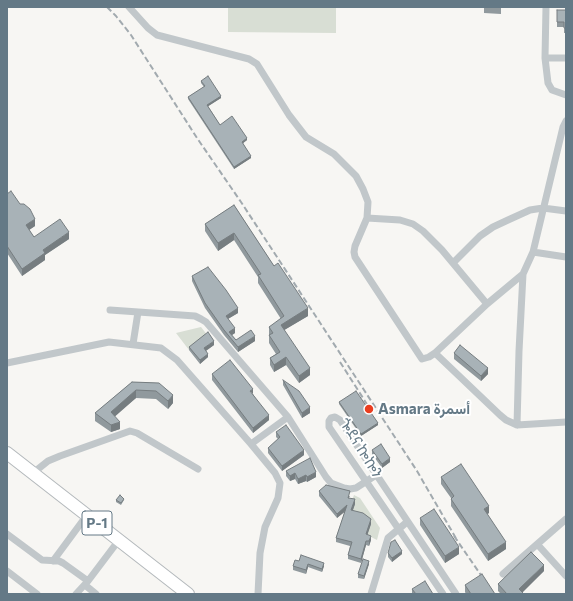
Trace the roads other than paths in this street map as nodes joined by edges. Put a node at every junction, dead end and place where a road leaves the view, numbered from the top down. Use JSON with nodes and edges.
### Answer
{"nodes":[{"id":1,"x":129,"y":7,"type":"edge"},
{"id":2,"x":546,"y":7,"type":"edge"},
{"id":3,"x":545,"y":58,"type":"junction"},
{"id":4,"x":566,"y":58,"type":"edge"},
{"id":5,"x":566,"y":95,"type":"edge"},
{"id":6,"x":565,"y":125,"type":"edge"},
{"id":7,"x":543,"y":208,"type":"junction"},
{"id":8,"x":566,"y":211,"type":"edge"},
{"id":9,"x":367,"y":218,"type":"junction"},
{"id":10,"x":533,"y":252,"type":"junction"},
{"id":11,"x":566,"y":257,"type":"edge"},
{"id":12,"x":453,"y":263,"type":"junction"},
{"id":13,"x":524,"y":274,"type":"junction"},
{"id":14,"x":487,"y":304,"type":"junction"},
{"id":15,"x":110,"y":310,"type":"dead end"},
{"id":16,"x":138,"y":312,"type":"junction"},
{"id":17,"x":133,"y":344,"type":"junction"},
{"id":18,"x":435,"y":353,"type":"junction"},
{"id":19,"x":7,"y":363,"type":"edge"},
{"id":20,"x":288,"y":418,"type":"junction"},
{"id":21,"x":566,"y":422,"type":"edge"},
{"id":22,"x":517,"y":425,"type":"junction"},
{"id":23,"x":251,"y":444,"type":"junction"},
{"id":24,"x":7,"y":452,"type":"edge"},
{"id":25,"x":198,"y":469,"type":"dead end"},
{"id":26,"x":33,"y":473,"type":"junction"},
{"id":27,"x":376,"y":475,"type":"junction"},
{"id":28,"x":366,"y":482,"type":"junction"},
{"id":29,"x":87,"y":515,"type":"junction"},
{"id":30,"x":566,"y":519,"type":"edge"},
{"id":31,"x":407,"y":522,"type":"junction"},
{"id":32,"x":398,"y":529,"type":"junction"},
{"id":33,"x":7,"y":534,"type":"edge"},
{"id":34,"x":118,"y":540,"type":"junction"},
{"id":35,"x":538,"y":545,"type":"junction"},
{"id":36,"x":53,"y":561,"type":"junction"},
{"id":37,"x":7,"y":571,"type":"edge"},
{"id":38,"x":503,"y":574,"type":"dead end"},
{"id":39,"x":566,"y":576,"type":"edge"},
{"id":40,"x":86,"y":583,"type":"junction"},
{"id":41,"x":37,"y":594,"type":"edge"},
{"id":42,"x":76,"y":594,"type":"edge"},
{"id":43,"x":96,"y":594,"type":"edge"},
{"id":44,"x":188,"y":594,"type":"edge"},
{"id":45,"x":258,"y":594,"type":"edge"},
{"id":46,"x":371,"y":594,"type":"edge"},
{"id":47,"x":443,"y":594,"type":"edge"},
{"id":48,"x":456,"y":594,"type":"edge"}],
"edges":[{"from":1,"to":9,"type":"street"},
{"from":2,"to":3,"type":"street"},
{"from":3,"to":4,"type":"street"},
{"from":3,"to":5,"type":"street"},
{"from":6,"to":7,"type":"street"},
{"from":7,"to":8,"type":"street"},
{"from":7,"to":10,"type":"street"},
{"from":7,"to":12,"type":"street"},
{"from":9,"to":12,"type":"street"},
{"from":9,"to":18,"type":"street"},
{"from":10,"to":11,"type":"street"},
{"from":10,"to":13,"type":"street"},
{"from":12,"to":14,"type":"street"},
{"from":13,"to":14,"type":"street"},
{"from":13,"to":22,"type":"street"},
{"from":14,"to":18,"type":"street"},
{"from":15,"to":16,"type":"street"},
{"from":16,"to":17,"type":"street"},
{"from":16,"to":20,"type":"street"},
{"from":17,"to":19,"type":"street"},
{"from":17,"to":23,"type":"street"},
{"from":18,"to":22,"type":"street"},
{"from":20,"to":23,"type":"street"},
{"from":20,"to":28,"type":"street"},
{"from":21,"to":22,"type":"street"},
{"from":23,"to":45,"type":"street"},
{"from":24,"to":26,"type":"highway","number":"P-1"},
{"from":25,"to":26,"type":"street"},
{"from":26,"to":29,"type":"highway","number":"P-1"},
{"from":27,"to":28,"type":"street"},
{"from":27,"to":28,"type":"street","name":"ጐደና ኰኰን"},
{"from":27,"to":31,"type":"street","name":"ጐደና ኰኰን"},
{"from":28,"to":32,"type":"street","name":"ጐደና ኰኰን"},
{"from":29,"to":34,"type":"highway","number":"P-1"},
{"from":29,"to":36,"type":"street"},
{"from":30,"to":35,"type":"street"},
{"from":31,"to":32,"type":"street"},
{"from":31,"to":48,"type":"street","name":"ጐደና ኰኰን"},
{"from":32,"to":46,"type":"street"},
{"from":32,"to":47,"type":"street","name":"ጐደና ኰኰን"},
{"from":33,"to":36,"type":"street"},
{"from":34,"to":40,"type":"street"},
{"from":34,"to":44,"type":"highway","number":"P-1"},
{"from":35,"to":38,"type":"street"},
{"from":35,"to":39,"type":"street"},
{"from":36,"to":40,"type":"street"},
{"from":37,"to":41,"type":"street"},
{"from":40,"to":42,"type":"street"},
{"from":40,"to":43,"type":"street"}]}
